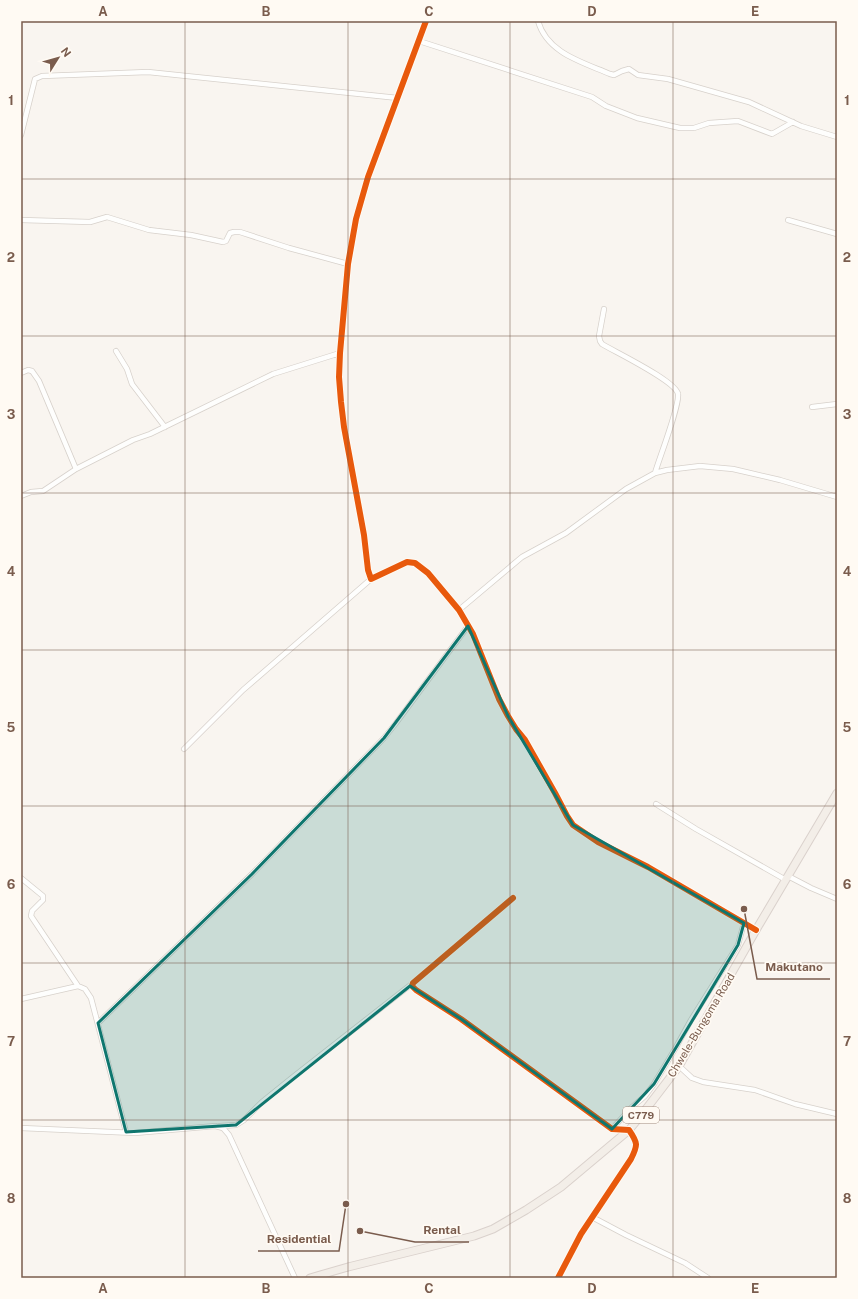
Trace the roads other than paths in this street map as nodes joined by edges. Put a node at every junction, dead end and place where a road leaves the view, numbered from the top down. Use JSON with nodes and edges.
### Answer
{"nodes":[{"id":1,"x":426,"y":21,"type":"edge"},
{"id":2,"x":538,"y":21,"type":"edge"},
{"id":3,"x":419,"y":41,"type":"junction"},
{"id":4,"x":398,"y":98,"type":"junction"},
{"id":5,"x":793,"y":122,"type":"junction"},
{"id":6,"x":21,"y":135,"type":"edge"},
{"id":7,"x":837,"y":137,"type":"edge"},
{"id":8,"x":21,"y":220,"type":"edge"},
{"id":9,"x":788,"y":220,"type":"dead end"},
{"id":10,"x":837,"y":234,"type":"edge"},
{"id":11,"x":348,"y":264,"type":"junction"},
{"id":12,"x":604,"y":308,"type":"dead end"},
{"id":13,"x":116,"y":351,"type":"dead end"},
{"id":14,"x":340,"y":353,"type":"junction"},
{"id":15,"x":21,"y":373,"type":"edge"},
{"id":16,"x":837,"y":404,"type":"edge"},
{"id":17,"x":812,"y":407,"type":"dead end"},
{"id":18,"x":165,"y":427,"type":"junction"},
{"id":19,"x":76,"y":469,"type":"junction"},
{"id":20,"x":655,"y":473,"type":"junction"},
{"id":21,"x":21,"y":496,"type":"edge"},
{"id":22,"x":837,"y":497,"type":"edge"},
{"id":23,"x":371,"y":579,"type":"junction"},
{"id":24,"x":459,"y":610,"type":"junction"},
{"id":25,"x":468,"y":626,"type":"junction"},
{"id":26,"x":184,"y":749,"type":"dead end"},
{"id":27,"x":837,"y":793,"type":"edge"},
{"id":28,"x":656,"y":804,"type":"dead end"},
{"id":29,"x":21,"y":878,"type":"edge"},
{"id":30,"x":787,"y":878,"type":"junction"},
{"id":31,"x":513,"y":898,"type":"dead end"},
{"id":32,"x":837,"y":899,"type":"edge"},
{"id":33,"x":744,"y":923,"type":"junction"},
{"id":34,"x":756,"y":930,"type":"junction"},
{"id":35,"x":716,"y":979,"type":"junction"},
{"id":36,"x":413,"y":983,"type":"junction"},
{"id":37,"x":725,"y":985,"type":"junction"},
{"id":38,"x":78,"y":986,"type":"junction"},
{"id":39,"x":21,"y":999,"type":"edge"},
{"id":40,"x":98,"y":1023,"type":"junction"},
{"id":41,"x":679,"y":1066,"type":"junction"},
{"id":42,"x":837,"y":1114,"type":"edge"},
{"id":43,"x":220,"y":1126,"type":"junction"},
{"id":44,"x":21,"y":1128,"type":"edge"},
{"id":45,"x":612,"y":1129,"type":"junction"},
{"id":46,"x":629,"y":1130,"type":"junction"},
{"id":47,"x":126,"y":1132,"type":"junction"},
{"id":48,"x":592,"y":1217,"type":"junction"},
{"id":49,"x":295,"y":1278,"type":"edge"},
{"id":50,"x":310,"y":1278,"type":"edge"},
{"id":51,"x":558,"y":1278,"type":"edge"},
{"id":52,"x":708,"y":1278,"type":"edge"}],
"edges":[{"from":1,"to":3,"type":"street"},
{"from":2,"to":5,"type":"street"},
{"from":3,"to":4,"type":"street"},
{"from":3,"to":5,"type":"street"},
{"from":4,"to":6,"type":"street"},
{"from":4,"to":11,"type":"street"},
{"from":5,"to":7,"type":"street"},
{"from":8,"to":11,"type":"street"},
{"from":9,"to":10,"type":"street"},
{"from":11,"to":14,"type":"street"},
{"from":12,"to":20,"type":"street"},
{"from":13,"to":18,"type":"street"},
{"from":14,"to":18,"type":"street"},
{"from":14,"to":23,"type":"street"},
{"from":15,"to":19,"type":"street"},
{"from":16,"to":17,"type":"street"},
{"from":18,"to":19,"type":"street"},
{"from":19,"to":21,"type":"street"},
{"from":20,"to":22,"type":"street"},
{"from":20,"to":24,"type":"street"},
{"from":23,"to":24,"type":"street"},
{"from":23,"to":26,"type":"street"},
{"from":24,"to":25,"type":"street"},
{"from":25,"to":33,"type":"street"},
{"from":25,"to":40,"type":"street"},
{"from":27,"to":30,"type":"main road","name":"Chwele-Bungoma Road","number":"C779"},
{"from":28,"to":30,"type":"street"},
{"from":29,"to":38,"type":"street"},
{"from":30,"to":32,"type":"street"},
{"from":30,"to":34,"type":"main road","name":"Chwele-Bungoma Road","number":"C779"},
{"from":31,"to":36,"type":"street"},
{"from":33,"to":34,"type":"street"},
{"from":33,"to":35,"type":"street"},
{"from":34,"to":37,"type":"main road","name":"Chwele-Bungoma Road","number":"C779"},
{"from":35,"to":37,"type":"street"},
{"from":35,"to":45,"type":"street"},
{"from":36,"to":43,"type":"street"},
{"from":36,"to":45,"type":"street"},
{"from":37,"to":41,"type":"main road","name":"Chwele-Bungoma Road","number":"C779"},
{"from":38,"to":39,"type":"street"},
{"from":38,"to":40,"type":"street"},
{"from":40,"to":47,"type":"street"},
{"from":41,"to":42,"type":"street"},
{"from":41,"to":46,"type":"main road","name":"Chwele-Bungoma Road","number":"C779"},
{"from":43,"to":47,"type":"street"},
{"from":43,"to":49,"type":"street"},
{"from":44,"to":47,"type":"street"},
{"from":45,"to":46,"type":"street"},
{"from":46,"to":48,"type":"street"},
{"from":46,"to":50,"type":"main road","name":"Chwele-Bungoma Road","number":"C779"},
{"from":48,"to":51,"type":"street"},
{"from":48,"to":52,"type":"street"}]}
